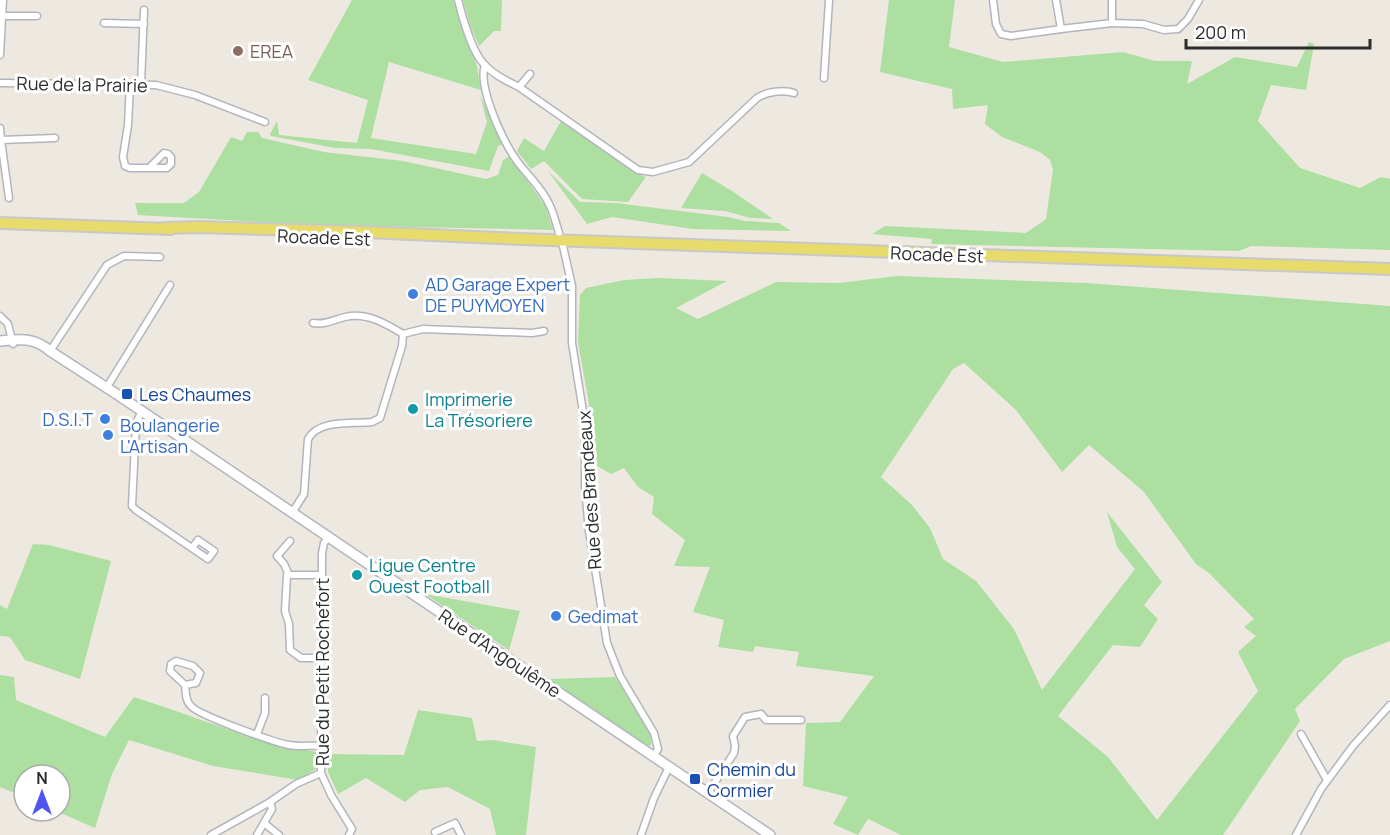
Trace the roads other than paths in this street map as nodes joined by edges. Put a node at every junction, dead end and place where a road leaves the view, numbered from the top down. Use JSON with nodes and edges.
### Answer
{"nodes":[{"id":1,"x":3,"y":0,"type":"edge"},
{"id":2,"x":458,"y":0,"type":"edge"},
{"id":3,"x":829,"y":0,"type":"edge"},
{"id":4,"x":993,"y":0,"type":"edge"},
{"id":5,"x":1056,"y":0,"type":"edge"},
{"id":6,"x":1112,"y":0,"type":"edge"},
{"id":7,"x":1198,"y":0,"type":"edge"},
{"id":8,"x":144,"y":10,"type":"dead end"},
{"id":9,"x":2,"y":16,"type":"junction"},
{"id":10,"x":37,"y":16,"type":"dead end"},
{"id":11,"x":104,"y":23,"type":"dead end"},
{"id":12,"x":1112,"y":23,"type":"junction"},
{"id":13,"x":144,"y":24,"type":"junction"},
{"id":14,"x":1061,"y":29,"type":"junction"},
{"id":15,"x":0,"y":56,"type":"edge"},
{"id":16,"x":484,"y":65,"type":"junction"},
{"id":17,"x":530,"y":74,"type":"dead end"},
{"id":18,"x":824,"y":78,"type":"dead end"},
{"id":19,"x":0,"y":83,"type":"edge"},
{"id":20,"x":130,"y":84,"type":"junction"},
{"id":21,"x":141,"y":84,"type":"junction"},
{"id":22,"x":519,"y":87,"type":"junction"},
{"id":23,"x":794,"y":93,"type":"dead end"},
{"id":24,"x":265,"y":122,"type":"dead end"},
{"id":25,"x":0,"y":128,"type":"edge"},
{"id":26,"x":56,"y":138,"type":"dead end"},
{"id":27,"x":1,"y":140,"type":"edge"},
{"id":28,"x":2,"y":165,"type":"edge"},
{"id":29,"x":149,"y":168,"type":"dead end"},
{"id":30,"x":9,"y":198,"type":"dead end"},
{"id":31,"x":0,"y":223,"type":"edge"},
{"id":32,"x":560,"y":233,"type":"dead end"},
{"id":33,"x":563,"y":246,"type":"dead end"},
{"id":34,"x":160,"y":257,"type":"dead end"},
{"id":35,"x":1390,"y":269,"type":"edge"},
{"id":36,"x":170,"y":285,"type":"dead end"},
{"id":37,"x":0,"y":316,"type":"edge"},
{"id":38,"x":313,"y":323,"type":"dead end"},
{"id":39,"x":544,"y":331,"type":"dead end"},
{"id":40,"x":403,"y":334,"type":"junction"},
{"id":41,"x":0,"y":340,"type":"edge"},
{"id":42,"x":13,"y":342,"type":"junction"},
{"id":43,"x":0,"y":345,"type":"edge"},
{"id":44,"x":50,"y":351,"type":"junction"},
{"id":45,"x":107,"y":387,"type":"junction"},
{"id":46,"x":142,"y":411,"type":"junction"},
{"id":47,"x":292,"y":513,"type":"junction"},
{"id":48,"x":328,"y":538,"type":"junction"},
{"id":49,"x":290,"y":541,"type":"dead end"},
{"id":50,"x":192,"y":548,"type":"dead end"},
{"id":51,"x":289,"y":574,"type":"junction"},
{"id":52,"x":322,"y":575,"type":"junction"},
{"id":53,"x":322,"y":658,"type":"junction"},
{"id":54,"x":185,"y":685,"type":"junction"},
{"id":55,"x":265,"y":698,"type":"dead end"},
{"id":56,"x":1390,"y":705,"type":"edge"},
{"id":57,"x":801,"y":720,"type":"dead end"},
{"id":58,"x":257,"y":734,"type":"junction"},
{"id":59,"x":1301,"y":734,"type":"dead end"},
{"id":60,"x":322,"y":746,"type":"junction"},
{"id":61,"x":653,"y":757,"type":"junction"},
{"id":62,"x":669,"y":767,"type":"junction"},
{"id":63,"x":321,"y":773,"type":"junction"},
{"id":64,"x":1327,"y":780,"type":"junction"},
{"id":65,"x":708,"y":793,"type":"junction"},
{"id":66,"x":270,"y":802,"type":"junction"},
{"id":67,"x":264,"y":823,"type":"junction"},
{"id":68,"x":350,"y":832,"type":"edge"},
{"id":69,"x":435,"y":832,"type":"dead end"},
{"id":70,"x":210,"y":835,"type":"edge"},
{"id":71,"x":257,"y":835,"type":"edge"},
{"id":72,"x":279,"y":835,"type":"edge"},
{"id":73,"x":357,"y":835,"type":"edge"},
{"id":74,"x":461,"y":835,"type":"edge"},
{"id":75,"x":641,"y":835,"type":"edge"},
{"id":76,"x":770,"y":835,"type":"edge"},
{"id":77,"x":1296,"y":835,"type":"edge"}],
"edges":[{"from":1,"to":9,"type":"street"},
{"from":2,"to":16,"type":"street"},
{"from":3,"to":18,"type":"street"},
{"from":4,"to":14,"type":"street"},
{"from":5,"to":14,"type":"street"},
{"from":6,"to":12,"type":"street"},
{"from":7,"to":12,"type":"street"},
{"from":8,"to":13,"type":"street"},
{"from":9,"to":10,"type":"street"},
{"from":9,"to":15,"type":"street"},
{"from":11,"to":13,"type":"street"},
{"from":12,"to":14,"type":"street"},
{"from":13,"to":21,"type":"street"},
{"from":16,"to":22,"type":"street"},
{"from":16,"to":32,"type":"street"},
{"from":17,"to":22,"type":"street"},
{"from":19,"to":20,"type":"street","name":"Rue de la Prairie"},
{"from":20,"to":21,"type":"street","name":"Rue de la Prairie"},
{"from":20,"to":29,"type":"street"},
{"from":21,"to":24,"type":"street","name":"Rue de la Prairie"},
{"from":22,"to":23,"type":"street"},
{"from":25,"to":27,"type":"street"},
{"from":26,"to":27,"type":"street"},
{"from":27,"to":28,"type":"street"},
{"from":28,"to":30,"type":"street"},
{"from":31,"to":35,"type":"main road","name":"Rocade Est"},
{"from":33,"to":61,"type":"street","name":"Rue des Brandeaux"},
{"from":34,"to":44,"type":"street"},
{"from":36,"to":45,"type":"street"},
{"from":37,"to":42,"type":"street"},
{"from":38,"to":40,"type":"street"},
{"from":39,"to":40,"type":"street"},
{"from":40,"to":47,"type":"street"},
{"from":41,"to":42,"type":"street","name":"Rue d'Angoulême"},
{"from":42,"to":43,"type":"street","name":"Rue d'Angoulême"},
{"from":42,"to":44,"type":"street","name":"Rue d'Angoulême"},
{"from":44,"to":45,"type":"street","name":"Rue d'Angoulême"},
{"from":45,"to":46,"type":"street","name":"Rue d'Angoulême"},
{"from":46,"to":47,"type":"street","name":"Rue d'Angoulême"},
{"from":46,"to":50,"type":"street"},
{"from":47,"to":48,"type":"street","name":"Rue d'Angoulême"},
{"from":48,"to":52,"type":"street","name":"Rue du Petit Rochefort"},
{"from":48,"to":61,"type":"street","name":"Rue d'Angoulême"},
{"from":49,"to":51,"type":"street"},
{"from":51,"to":52,"type":"street"},
{"from":51,"to":53,"type":"street"},
{"from":52,"to":53,"type":"street","name":"Rue du Petit Rochefort"},
{"from":53,"to":60,"type":"street","name":"Rue du Petit Rochefort"},
{"from":54,"to":54,"type":"street"},
{"from":54,"to":58,"type":"street"},
{"from":55,"to":58,"type":"street"},
{"from":56,"to":64,"type":"street"},
{"from":57,"to":65,"type":"street"},
{"from":58,"to":60,"type":"street"},
{"from":59,"to":64,"type":"street"},
{"from":60,"to":63,"type":"street","name":"Rue du Petit Rochefort"},
{"from":61,"to":62,"type":"street","name":"Rue d'Angoulême"},
{"from":62,"to":65,"type":"street","name":"Rue d'Angoulême"},
{"from":62,"to":75,"type":"street"},
{"from":63,"to":66,"type":"street"},
{"from":63,"to":68,"type":"street","name":"Rue du Petit Rochefort"},
{"from":64,"to":77,"type":"street"},
{"from":65,"to":76,"type":"street","name":"Rue d'Angoulême"},
{"from":66,"to":67,"type":"street"},
{"from":66,"to":70,"type":"street"},
{"from":67,"to":71,"type":"street"},
{"from":67,"to":72,"type":"street"},
{"from":68,"to":73,"type":"street","name":"Rue du Petit Rochefort"},
{"from":69,"to":74,"type":"street"}]}
